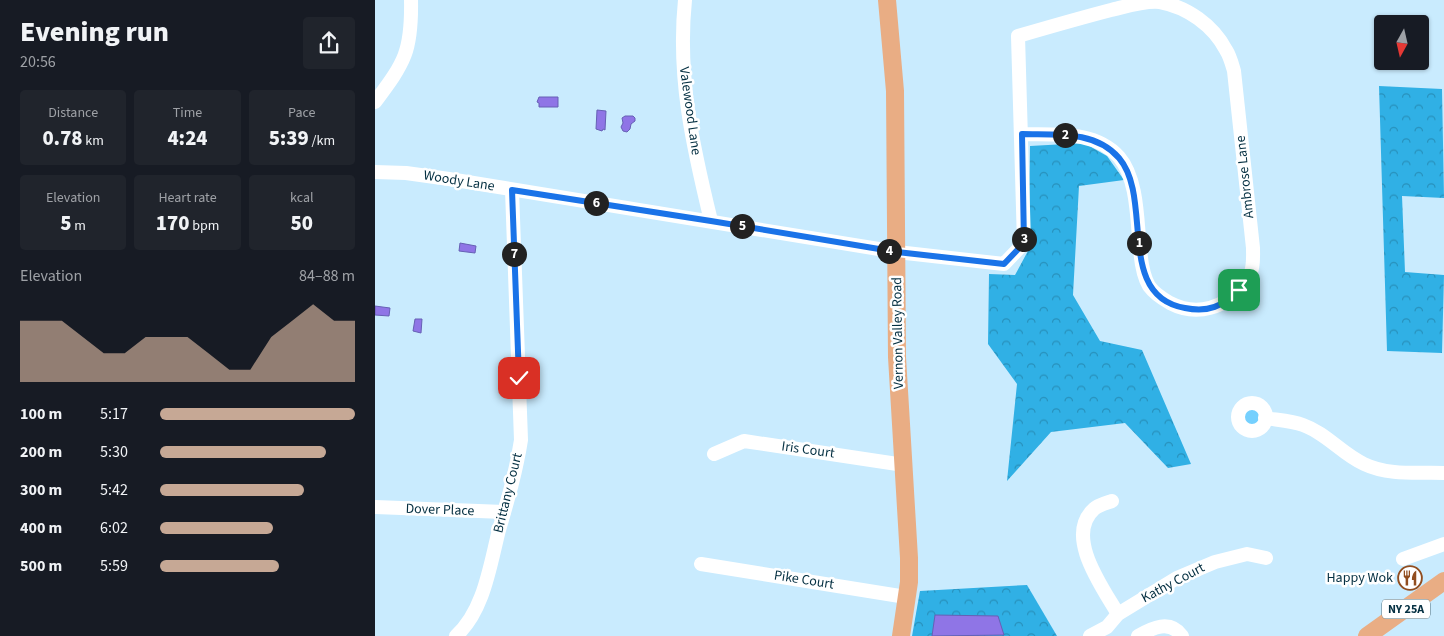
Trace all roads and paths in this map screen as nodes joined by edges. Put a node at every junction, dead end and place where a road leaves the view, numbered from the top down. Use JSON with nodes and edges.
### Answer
{"nodes":[{"id":1,"x":411,"y":0,"type":"edge"},
{"id":2,"x":685,"y":0,"type":"edge"},
{"id":3,"x":887,"y":0,"type":"edge"},
{"id":4,"x":1158,"y":1,"type":"edge"},
{"id":5,"x":375,"y":102,"type":"edge"},
{"id":6,"x":1022,"y":134,"type":"junction"},
{"id":7,"x":375,"y":172,"type":"edge"},
{"id":8,"x":512,"y":190,"type":"junction"},
{"id":9,"x":711,"y":221,"type":"junction"},
{"id":10,"x":897,"y":252,"type":"junction"},
{"id":11,"x":1265,"y":418,"type":"dead end"},
{"id":12,"x":714,"y":454,"type":"dead end"},
{"id":13,"x":904,"y":464,"type":"junction"},
{"id":14,"x":1444,"y":473,"type":"edge"},
{"id":15,"x":1112,"y":501,"type":"dead end"},
{"id":16,"x":375,"y":508,"type":"edge"},
{"id":17,"x":504,"y":512,"type":"junction"},
{"id":18,"x":1444,"y":544,"type":"edge"},
{"id":19,"x":1266,"y":558,"type":"dead end"},
{"id":20,"x":1403,"y":559,"type":"dead end"},
{"id":21,"x":701,"y":564,"type":"dead end"},
{"id":22,"x":1444,"y":581,"type":"edge"},
{"id":23,"x":907,"y":597,"type":"junction"},
{"id":24,"x":1119,"y":614,"type":"junction"},
{"id":25,"x":456,"y":636,"type":"edge"},
{"id":26,"x":901,"y":636,"type":"edge"},
{"id":27,"x":1090,"y":636,"type":"edge"},
{"id":28,"x":1138,"y":636,"type":"edge"},
{"id":29,"x":1182,"y":636,"type":"edge"},
{"id":30,"x":1367,"y":636,"type":"edge"}],
"edges":[{"from":1,"to":5,"type":"street"},
{"from":2,"to":9,"type":"street","name":"Valewood Lane"},
{"from":3,"to":10,"type":"main road","name":"Vernon Valley Road"},
{"from":4,"to":6,"type":"street","name":"Ambrose Lane"},
{"from":4,"to":6,"type":"street","name":"Ambrose Lane"},
{"from":6,"to":10,"type":"street","name":"Ambrose Lane"},
{"from":7,"to":8,"type":"street","name":"Woody Lane"},
{"from":8,"to":9,"type":"street","name":"Woody Lane"},
{"from":8,"to":17,"type":"street","name":"Brittany Court"},
{"from":9,"to":10,"type":"street","name":"Woody Lane"},
{"from":10,"to":13,"type":"main road","name":"Vernon Valley Road"},
{"from":11,"to":14,"type":"street"},
{"from":12,"to":13,"type":"street","name":"Iris Court"},
{"from":13,"to":23,"type":"main road","name":"Vernon Valley Road"},
{"from":15,"to":24,"type":"street"},
{"from":16,"to":17,"type":"street","name":"Dover Place"},
{"from":17,"to":25,"type":"street","name":"Brittany Court"},
{"from":18,"to":20,"type":"street"},
{"from":19,"to":24,"type":"street","name":"Kathy Court"},
{"from":21,"to":23,"type":"street","name":"Pike Court"},
{"from":22,"to":30,"type":"main road","number":"NY 25A"},
{"from":23,"to":26,"type":"main road","name":"Vernon Valley Road"},
{"from":24,"to":27,"type":"street","name":"Kathy Court"},
{"from":28,"to":29,"type":"street"}]}
